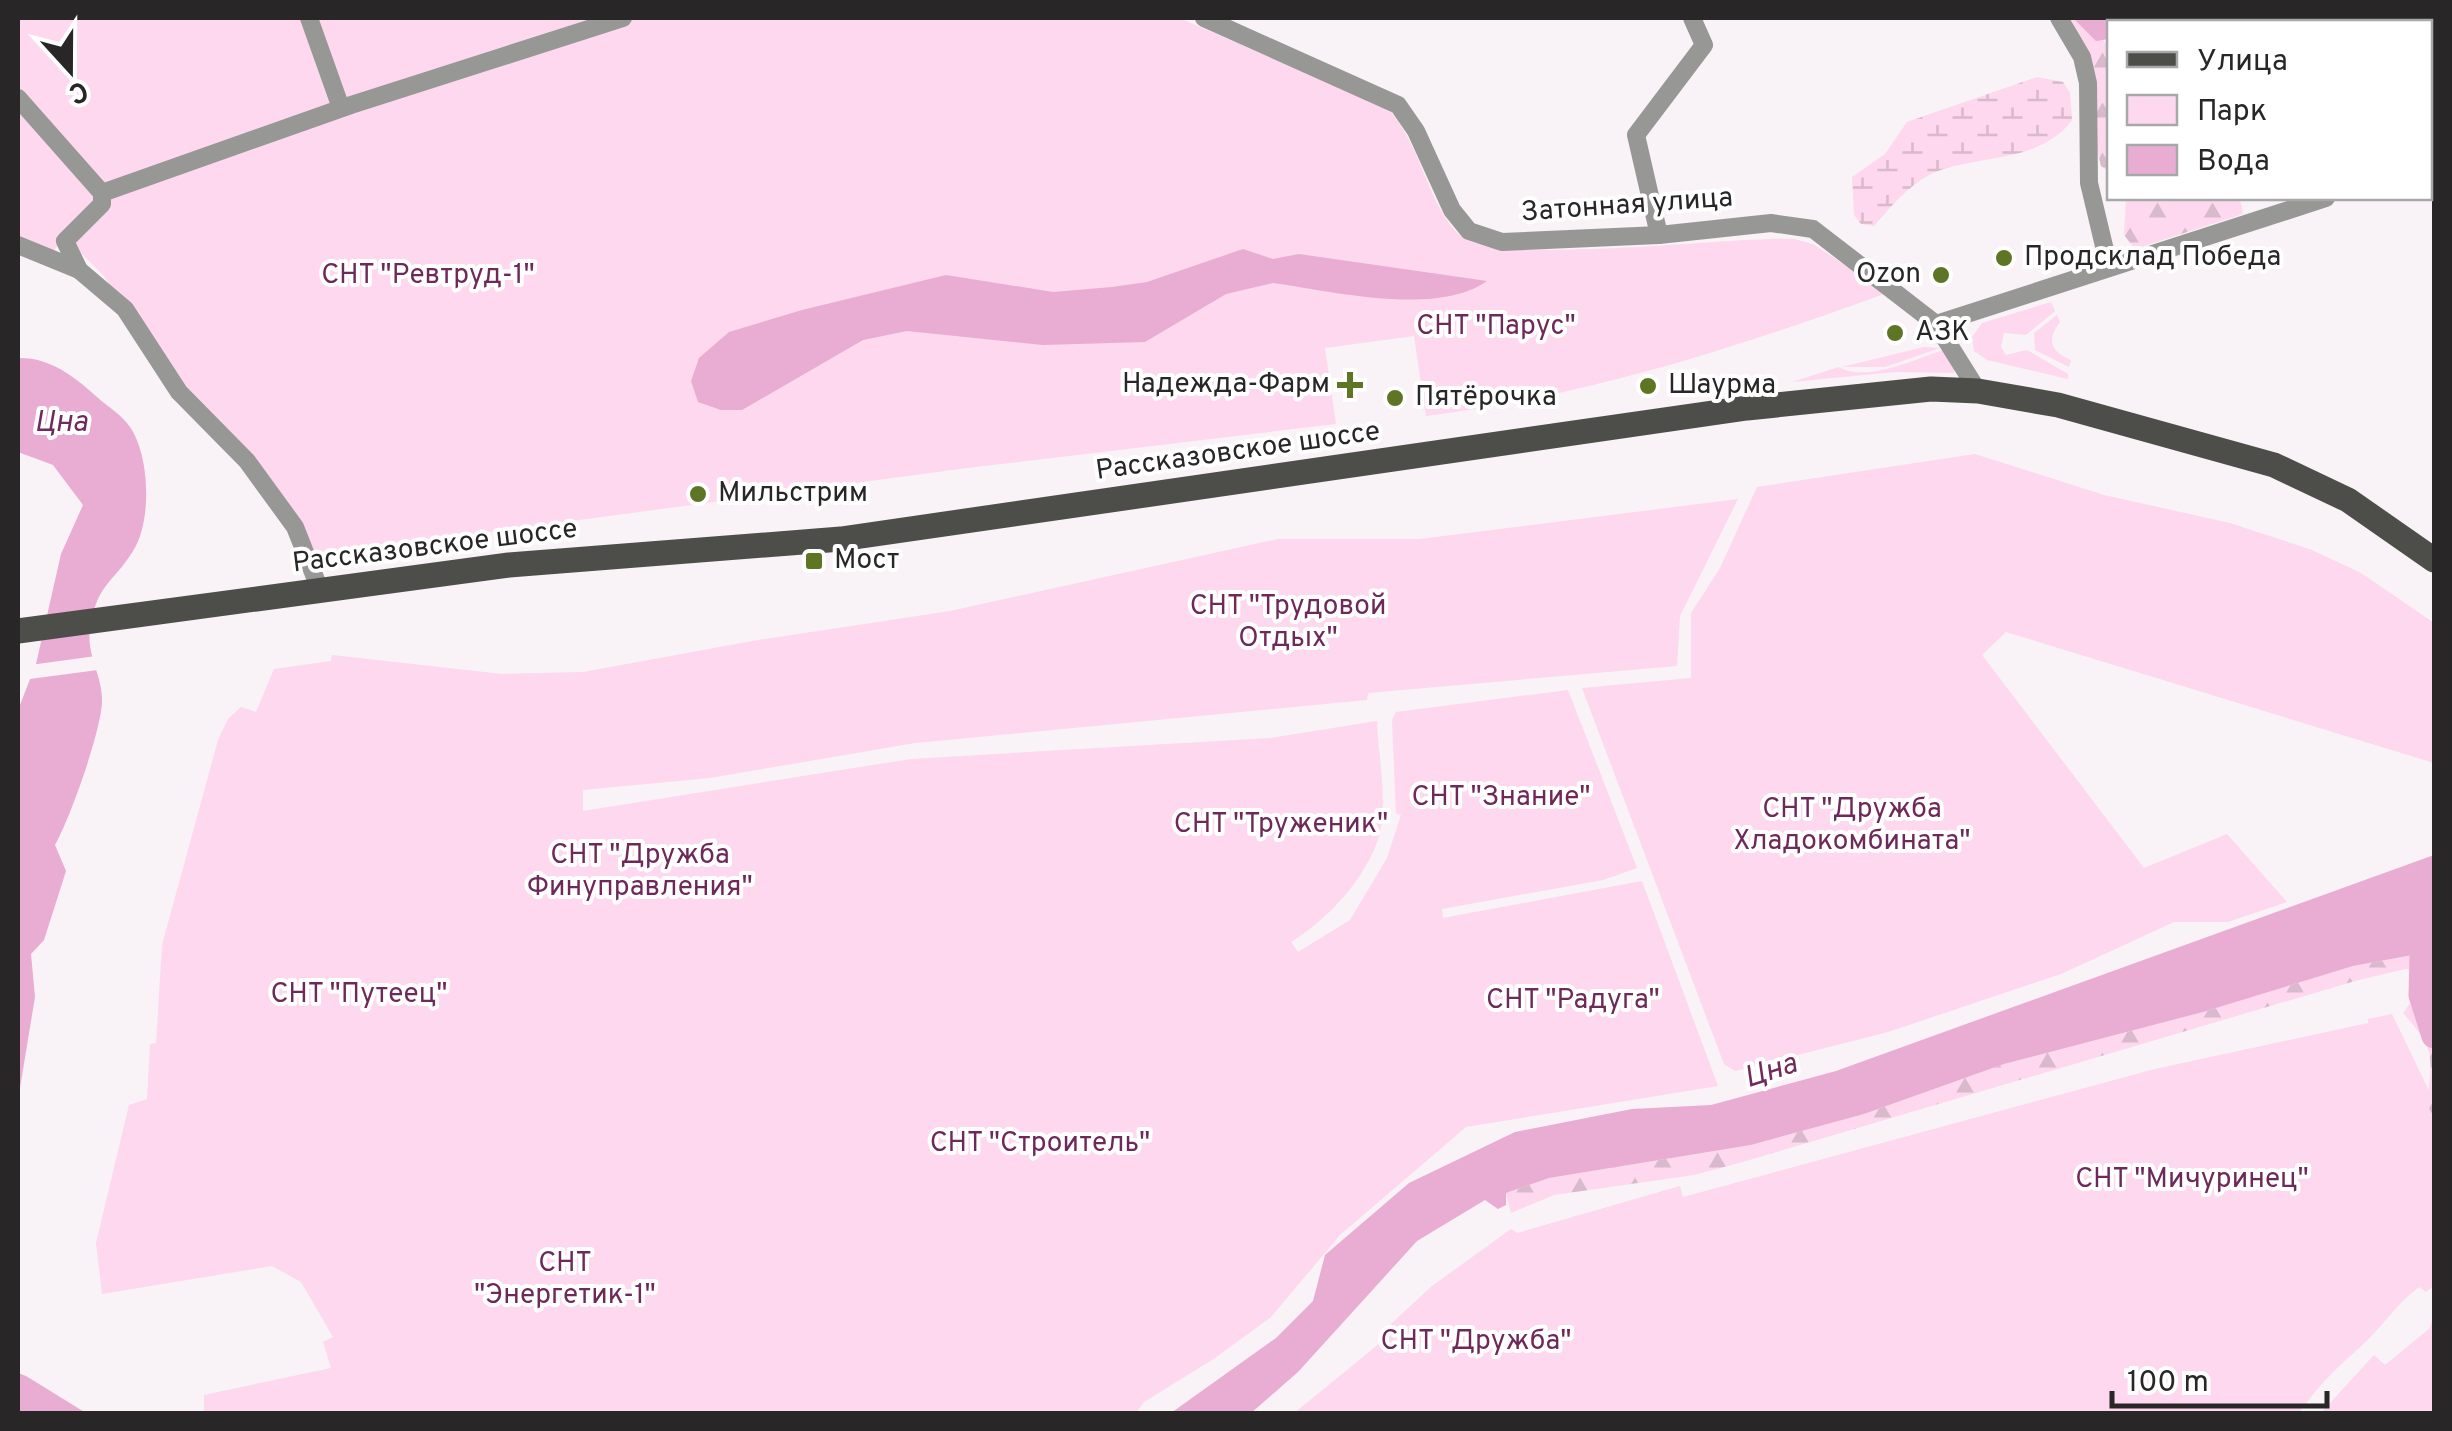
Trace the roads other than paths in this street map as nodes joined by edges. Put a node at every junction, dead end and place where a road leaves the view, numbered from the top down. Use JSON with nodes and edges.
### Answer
{"nodes":[{"id":1,"x":309,"y":18,"type":"edge"},
{"id":2,"x":623,"y":18,"type":"edge"},
{"id":3,"x":1204,"y":18,"type":"edge"},
{"id":4,"x":1692,"y":18,"type":"edge"},
{"id":5,"x":2059,"y":18,"type":"edge"},
{"id":6,"x":18,"y":98,"type":"edge"},
{"id":7,"x":341,"y":108,"type":"junction"},
{"id":8,"x":102,"y":193,"type":"junction"},
{"id":9,"x":2320,"y":200,"type":"edge"},
{"id":10,"x":1659,"y":236,"type":"junction"},
{"id":11,"x":18,"y":245,"type":"edge"},
{"id":12,"x":2109,"y":267,"type":"junction"},
{"id":13,"x":79,"y":270,"type":"junction"},
{"id":14,"x":1936,"y":324,"type":"junction"},
{"id":15,"x":1978,"y":392,"type":"junction"},
{"id":16,"x":2434,"y":560,"type":"edge"},
{"id":17,"x":320,"y":590,"type":"junction"},
{"id":18,"x":18,"y":632,"type":"edge"}],
"edges":[{"from":1,"to":7,"type":"street"},
{"from":2,"to":7,"type":"street"},
{"from":3,"to":10,"type":"street","name":"Затонная улица"},
{"from":4,"to":10,"type":"street"},
{"from":5,"to":12,"type":"street"},
{"from":6,"to":8,"type":"street"},
{"from":7,"to":8,"type":"street"},
{"from":8,"to":13,"type":"street"},
{"from":9,"to":12,"type":"street"},
{"from":10,"to":14,"type":"street","name":"Затонная улица"},
{"from":11,"to":13,"type":"street"},
{"from":12,"to":14,"type":"street"},
{"from":13,"to":17,"type":"street"},
{"from":14,"to":15,"type":"street"},
{"from":15,"to":16,"type":"main road","name":"Рассказовское шоссе"},
{"from":15,"to":17,"type":"main road","name":"Рассказовское шоссе"},
{"from":17,"to":18,"type":"main road","name":"Рассказовское шоссе"}]}
